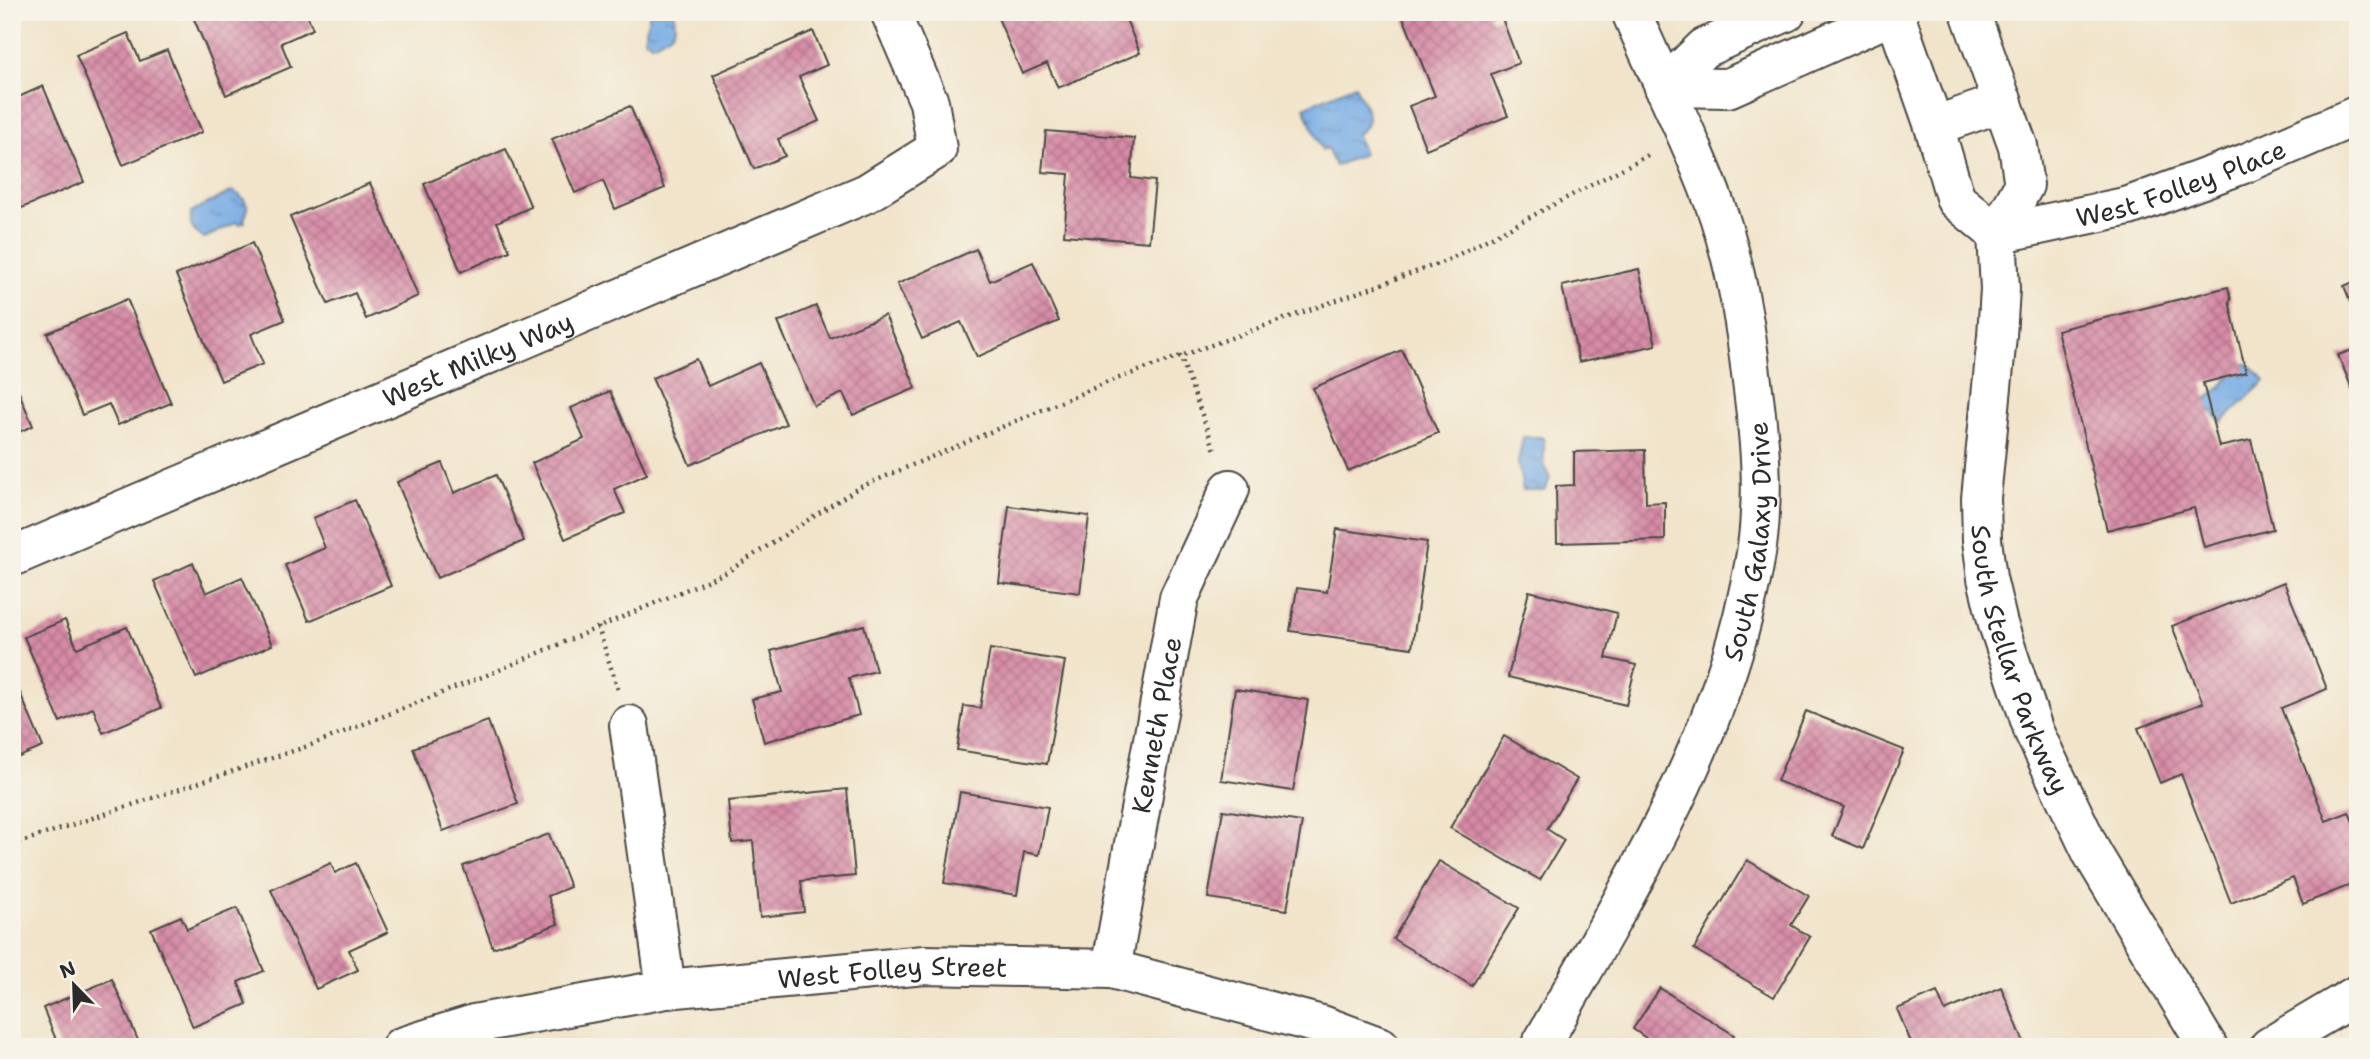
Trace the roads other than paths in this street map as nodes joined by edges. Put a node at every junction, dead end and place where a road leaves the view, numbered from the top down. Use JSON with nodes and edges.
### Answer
{"nodes":[{"id":1,"x":890,"y":12,"type":"edge"},
{"id":2,"x":1631,"y":12,"type":"edge"},
{"id":3,"x":1786,"y":12,"type":"edge"},
{"id":4,"x":1970,"y":12,"type":"edge"},
{"id":5,"x":1895,"y":13,"type":"edge"},
{"id":6,"x":1664,"y":87,"type":"junction"},
{"id":7,"x":2003,"y":102,"type":"junction"},
{"id":8,"x":2358,"y":116,"type":"edge"},
{"id":9,"x":1934,"y":126,"type":"junction"},
{"id":10,"x":1997,"y":234,"type":"junction"},
{"id":11,"x":1230,"y":489,"type":"road end"},
{"id":12,"x":12,"y":557,"type":"edge"},
{"id":13,"x":629,"y":725,"type":"road end"},
{"id":14,"x":1111,"y":969,"type":"junction"},
{"id":15,"x":666,"y":989,"type":"junction"},
{"id":16,"x":2358,"y":994,"type":"edge"},
{"id":17,"x":401,"y":1047,"type":"edge"},
{"id":18,"x":1381,"y":1047,"type":"edge"},
{"id":19,"x":1540,"y":1047,"type":"edge"},
{"id":20,"x":2208,"y":1047,"type":"edge"},
{"id":21,"x":2269,"y":1047,"type":"edge"}],
"edges":[{"from":1,"to":12,"type":"street","name":"West Milky Way"},
{"from":2,"to":6,"type":"street","name":"South Galaxy Drive"},
{"from":3,"to":6,"type":"street"},
{"from":4,"to":7,"type":"street"},
{"from":5,"to":6,"type":"street"},
{"from":5,"to":9,"type":"street"},
{"from":6,"to":19,"type":"street","name":"South Galaxy Drive"},
{"from":7,"to":9,"type":"street"},
{"from":7,"to":10,"type":"street"},
{"from":8,"to":10,"type":"street","name":"West Folley Place"},
{"from":9,"to":10,"type":"street"},
{"from":10,"to":20,"type":"street","name":"South Stellar Parkway"},
{"from":11,"to":14,"type":"street","name":"Kenneth Place"},
{"from":13,"to":15,"type":"street"},
{"from":14,"to":15,"type":"street","name":"West Folley Street"},
{"from":14,"to":18,"type":"street","name":"West Folley Street"},
{"from":15,"to":17,"type":"street","name":"West Folley Street"},
{"from":16,"to":21,"type":"street"}]}
